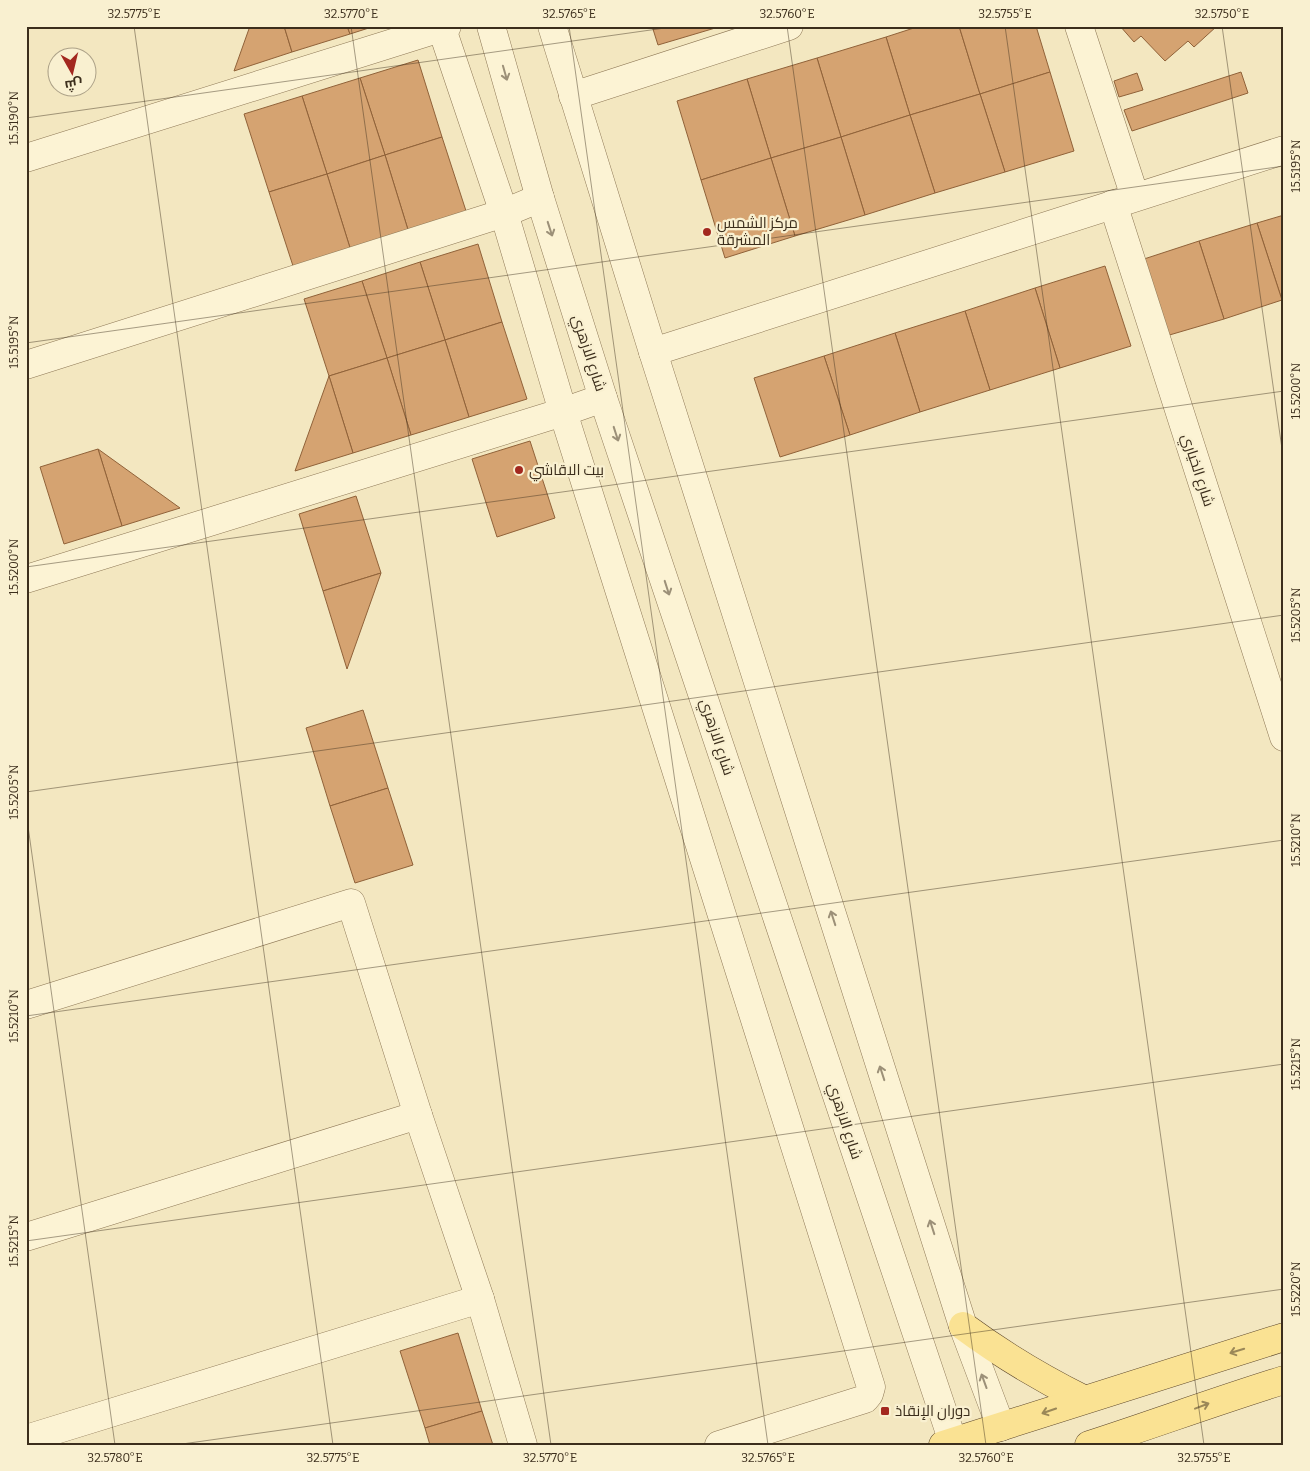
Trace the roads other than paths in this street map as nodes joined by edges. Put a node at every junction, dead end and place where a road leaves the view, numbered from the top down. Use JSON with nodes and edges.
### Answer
{"nodes":[{"id":1,"x":491,"y":26,"type":"edge"},
{"id":2,"x":552,"y":26,"type":"edge"},
{"id":3,"x":789,"y":26,"type":"edge"},
{"id":4,"x":1079,"y":26,"type":"edge"},
{"id":5,"x":443,"y":27,"type":"edge"},
{"id":6,"x":573,"y":96,"type":"junction"},
{"id":7,"x":1284,"y":150,"type":"edge"},
{"id":8,"x":26,"y":158,"type":"edge"},
{"id":9,"x":540,"y":198,"type":"junction"},
{"id":10,"x":1124,"y":200,"type":"junction"},
{"id":11,"x":504,"y":213,"type":"junction"},
{"id":12,"x":653,"y":352,"type":"junction"},
{"id":13,"x":26,"y":365,"type":"edge"},
{"id":14,"x":603,"y":398,"type":"junction"},
{"id":15,"x":563,"y":412,"type":"junction"},
{"id":16,"x":26,"y":579,"type":"edge"},
{"id":17,"x":1284,"y":736,"type":"edge"},
{"id":18,"x":26,"y":1005,"type":"edge"},
{"id":19,"x":418,"y":1114,"type":"junction"},
{"id":20,"x":26,"y":1237,"type":"edge"},
{"id":21,"x":480,"y":1299,"type":"junction"},
{"id":22,"x":963,"y":1326,"type":"junction"},
{"id":23,"x":1284,"y":1337,"type":"edge"},
{"id":24,"x":1284,"y":1380,"type":"edge"},
{"id":25,"x":1083,"y":1399,"type":"junction"},
{"id":26,"x":1164,"y":1421,"type":"junction"},
{"id":27,"x":1004,"y":1436,"type":"edge"},
{"id":28,"x":26,"y":1439,"type":"edge"},
{"id":29,"x":950,"y":1444,"type":"edge"},
{"id":30,"x":523,"y":1445,"type":"edge"},
{"id":31,"x":718,"y":1445,"type":"edge"},
{"id":32,"x":1089,"y":1445,"type":"edge"},
{"id":33,"x":1139,"y":1445,"type":"edge"}],
"edges":[{"from":1,"to":9,"type":"street","name":"شارع الازهري","one_way":true},
{"from":2,"to":6,"type":"street"},
{"from":3,"to":6,"type":"street"},
{"from":4,"to":10,"type":"street","name":"شارع الخياري"},
{"from":5,"to":8,"type":"street"},
{"from":5,"to":11,"type":"street"},
{"from":6,"to":12,"type":"street"},
{"from":7,"to":10,"type":"street"},
{"from":9,"to":11,"type":"street"},
{"from":9,"to":14,"type":"street","name":"شارع الازهري","one_way":true},
{"from":10,"to":12,"type":"street"},
{"from":10,"to":17,"type":"street","name":"شارع الخياري"},
{"from":11,"to":13,"type":"street"},
{"from":11,"to":15,"type":"street"},
{"from":22,"to":12,"type":"street","one_way":true},
{"from":14,"to":15,"type":"street"},
{"from":14,"to":29,"type":"street","name":"شارع الازهري","one_way":true},
{"from":15,"to":16,"type":"street"},
{"from":15,"to":31,"type":"street"},
{"from":18,"to":19,"type":"street"},
{"from":19,"to":20,"type":"street"},
{"from":19,"to":21,"type":"street"},
{"from":21,"to":28,"type":"street"},
{"from":21,"to":30,"type":"street"},
{"from":22,"to":25,"type":"main road"},
{"from":27,"to":22,"type":"street","one_way":true},
{"from":23,"to":25,"type":"main road","one_way":true},
{"from":26,"to":24,"type":"main road","one_way":true},
{"from":25,"to":27,"type":"main road","one_way":true},
{"from":26,"to":32,"type":"main road"},
{"from":26,"to":33,"type":"main road"},
{"from":27,"to":29,"type":"main road"}]}
